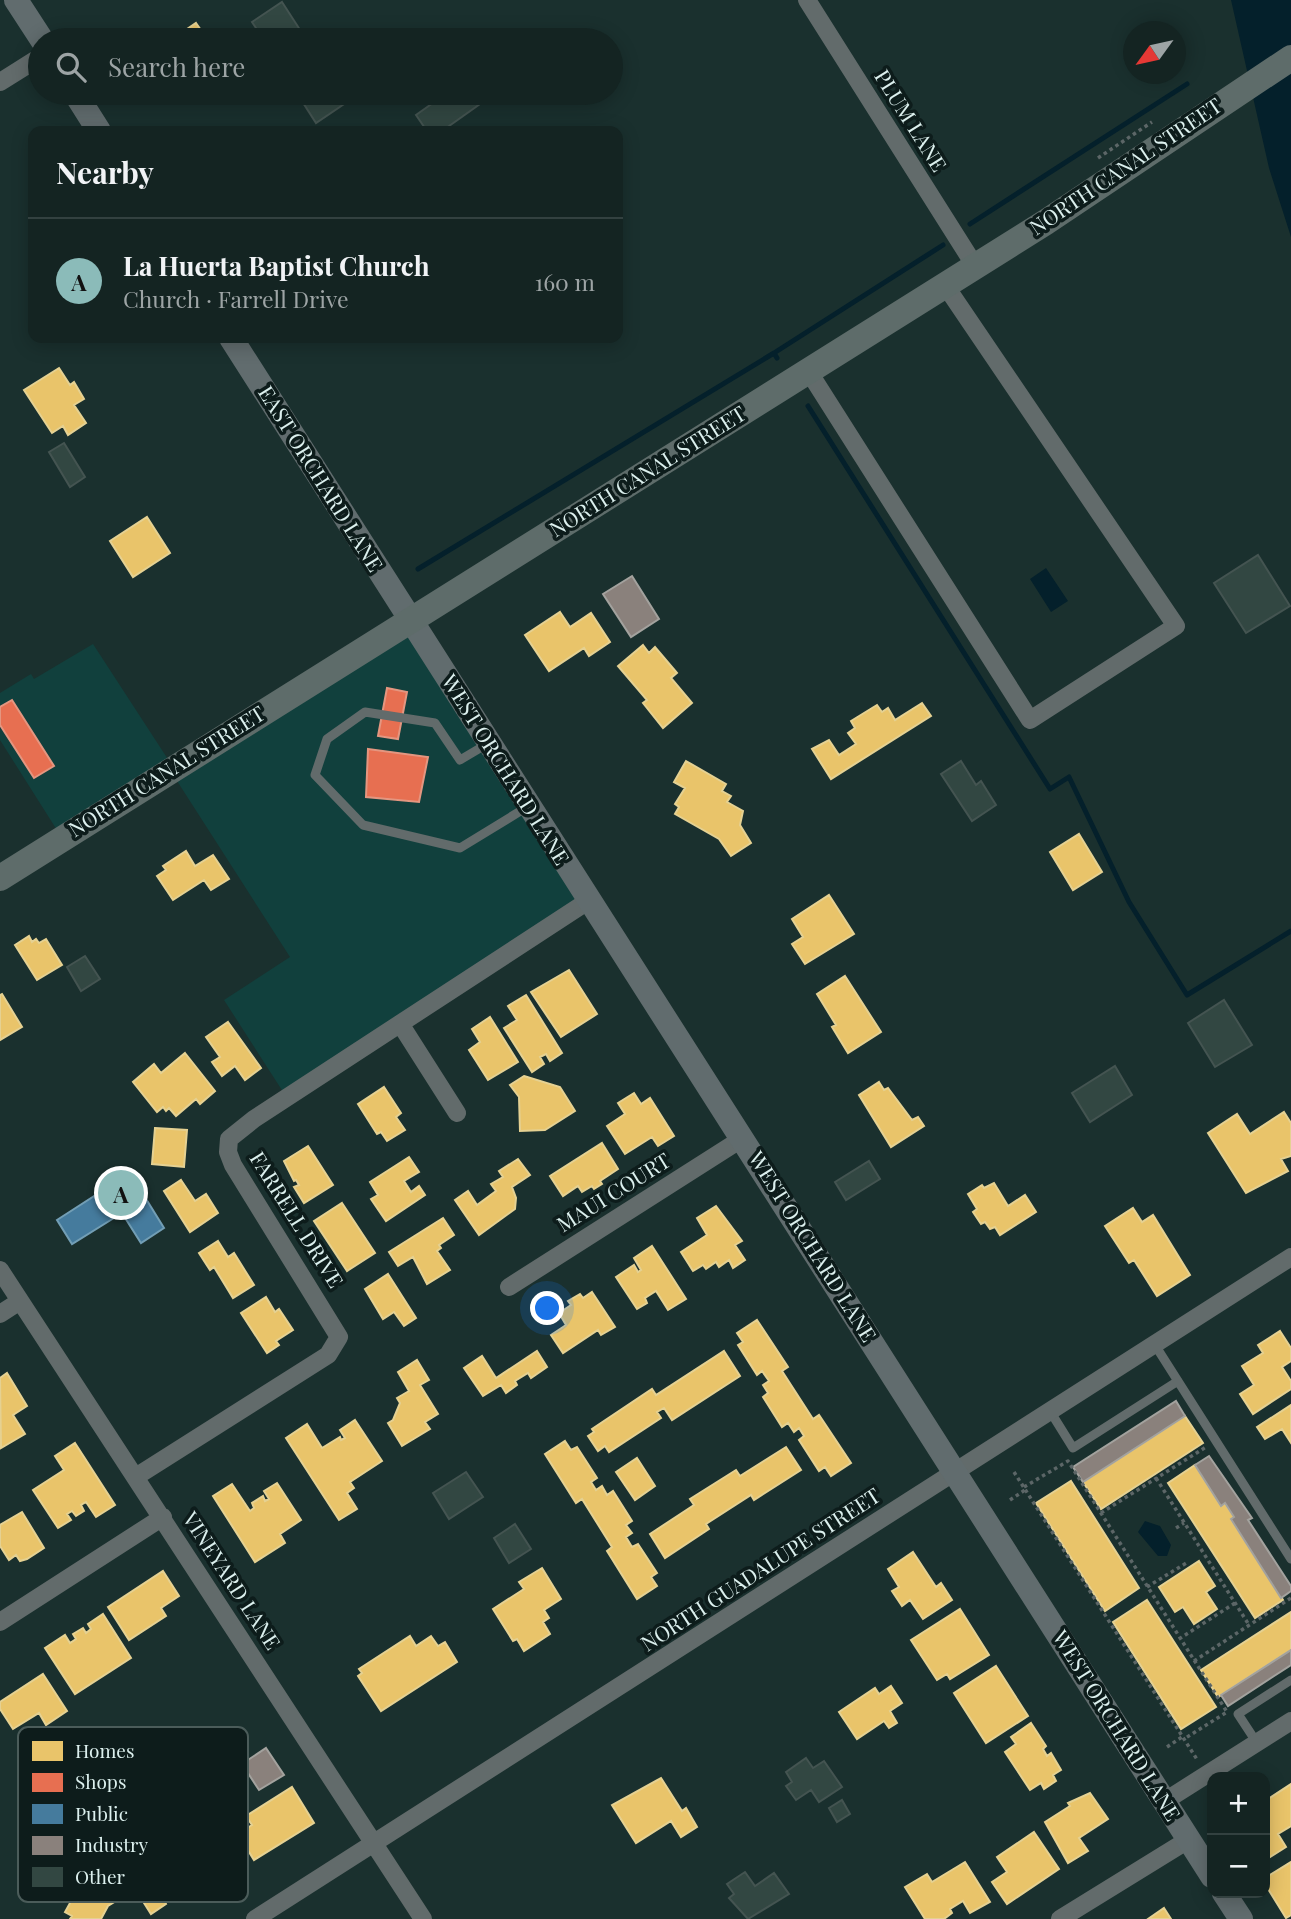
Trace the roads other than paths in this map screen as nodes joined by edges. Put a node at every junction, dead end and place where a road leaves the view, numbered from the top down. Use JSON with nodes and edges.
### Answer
{"nodes":[{"id":1,"x":16,"y":0,"type":"edge"},
{"id":2,"x":807,"y":0,"type":"edge"},
{"id":3,"x":34,"y":28,"type":"edge"},
{"id":4,"x":1291,"y":58,"type":"edge"},
{"id":5,"x":28,"y":64,"type":"edge"},
{"id":6,"x":0,"y":82,"type":"edge"},
{"id":7,"x":83,"y":105,"type":"edge"},
{"id":8,"x":96,"y":126,"type":"edge"},
{"id":9,"x":975,"y":266,"type":"junction"},
{"id":10,"x":945,"y":285,"type":"junction"},
{"id":11,"x":234,"y":343,"type":"edge"},
{"id":12,"x":809,"y":372,"type":"junction"},
{"id":13,"x":410,"y":620,"type":"junction"},
{"id":14,"x":489,"y":743,"type":"junction"},
{"id":15,"x":529,"y":807,"type":"junction"},
{"id":16,"x":0,"y":878,"type":"edge"},
{"id":17,"x":588,"y":901,"type":"junction"},
{"id":18,"x":401,"y":1025,"type":"junction"},
{"id":19,"x":457,"y":1113,"type":"dead end"},
{"id":20,"x":743,"y":1138,"type":"junction"},
{"id":21,"x":1289,"y":1263,"type":"edge"},
{"id":22,"x":0,"y":1270,"type":"edge"},
{"id":23,"x":509,"y":1287,"type":"dead end"},
{"id":24,"x":20,"y":1301,"type":"junction"},
{"id":25,"x":0,"y":1314,"type":"edge"},
{"id":26,"x":1155,"y":1345,"type":"junction"},
{"id":27,"x":1178,"y":1381,"type":"junction"},
{"id":28,"x":1050,"y":1411,"type":"junction"},
{"id":29,"x":955,"y":1472,"type":"junction"},
{"id":30,"x":137,"y":1476,"type":"junction"},
{"id":31,"x":163,"y":1517,"type":"junction"},
{"id":32,"x":1291,"y":1559,"type":"edge"},
{"id":33,"x":0,"y":1622,"type":"edge"},
{"id":34,"x":1291,"y":1680,"type":"edge"},
{"id":35,"x":1291,"y":1721,"type":"edge"},
{"id":36,"x":1257,"y":1743,"type":"junction"},
{"id":37,"x":1165,"y":1801,"type":"junction"},
{"id":38,"x":1188,"y":1840,"type":"junction"},
{"id":39,"x":374,"y":1844,"type":"junction"},
{"id":40,"x":1207,"y":1868,"type":"edge"},
{"id":41,"x":1227,"y":1898,"type":"edge"},
{"id":42,"x":255,"y":1919,"type":"edge"},
{"id":43,"x":423,"y":1919,"type":"edge"},
{"id":44,"x":1060,"y":1919,"type":"edge"},
{"id":45,"x":1241,"y":1919,"type":"edge"}],
"edges":[{"from":1,"to":3,"type":"street"},
{"from":2,"to":9,"type":"street","name":"PLUM LANE"},
{"from":4,"to":9,"type":"main road","name":"NORTH CANAL STREET"},
{"from":5,"to":6,"type":"street"},
{"from":7,"to":8,"type":"street"},
{"from":9,"to":10,"type":"main road","name":"NORTH CANAL STREET"},
{"from":10,"to":12,"type":"main road","name":"NORTH CANAL STREET"},
{"from":10,"to":12,"type":"street"},
{"from":11,"to":13,"type":"street","name":"EAST ORCHARD LANE"},
{"from":12,"to":13,"type":"main road","name":"NORTH CANAL STREET"},
{"from":13,"to":14,"type":"street","name":"WEST ORCHARD LANE"},
{"from":13,"to":16,"type":"main road","name":"NORTH CANAL STREET"},
{"from":14,"to":15,"type":"street","name":"WEST ORCHARD LANE"},
{"from":14,"to":15,"type":"lane"},
{"from":15,"to":17,"type":"street","name":"WEST ORCHARD LANE"},
{"from":17,"to":18,"type":"street","name":"FARRELL DRIVE"},
{"from":17,"to":20,"type":"street","name":"WEST ORCHARD LANE"},
{"from":18,"to":19,"type":"street"},
{"from":18,"to":30,"type":"street","name":"FARRELL DRIVE"},
{"from":20,"to":23,"type":"street","name":"MAUI COURT"},
{"from":20,"to":29,"type":"street","name":"WEST ORCHARD LANE"},
{"from":21,"to":26,"type":"street","name":"NORTH GUADALUPE STREET"},
{"from":22,"to":24,"type":"street","name":"VINEYARD LANE"},
{"from":24,"to":25,"type":"street"},
{"from":24,"to":30,"type":"street","name":"VINEYARD LANE"},
{"from":26,"to":27,"type":"lane"},
{"from":26,"to":28,"type":"street","name":"NORTH GUADALUPE STREET"},
{"from":27,"to":28,"type":"lane"},
{"from":27,"to":32,"type":"lane"},
{"from":28,"to":29,"type":"street","name":"NORTH GUADALUPE STREET"},
{"from":29,"to":37,"type":"street","name":"WEST ORCHARD LANE"},
{"from":29,"to":39,"type":"street","name":"NORTH GUADALUPE STREET"},
{"from":30,"to":31,"type":"street","name":"VINEYARD LANE"},
{"from":31,"to":33,"type":"street"},
{"from":31,"to":39,"type":"street","name":"VINEYARD LANE"},
{"from":34,"to":36,"type":"lane"},
{"from":35,"to":36,"type":"street"},
{"from":36,"to":37,"type":"street"},
{"from":37,"to":38,"type":"street","name":"WEST ORCHARD LANE"},
{"from":38,"to":40,"type":"street","name":"WEST ORCHARD LANE"},
{"from":38,"to":44,"type":"street"},
{"from":39,"to":42,"type":"street","name":"NORTH GUADALUPE STREET"},
{"from":39,"to":43,"type":"street","name":"VINEYARD LANE"},
{"from":41,"to":45,"type":"street"}]}
